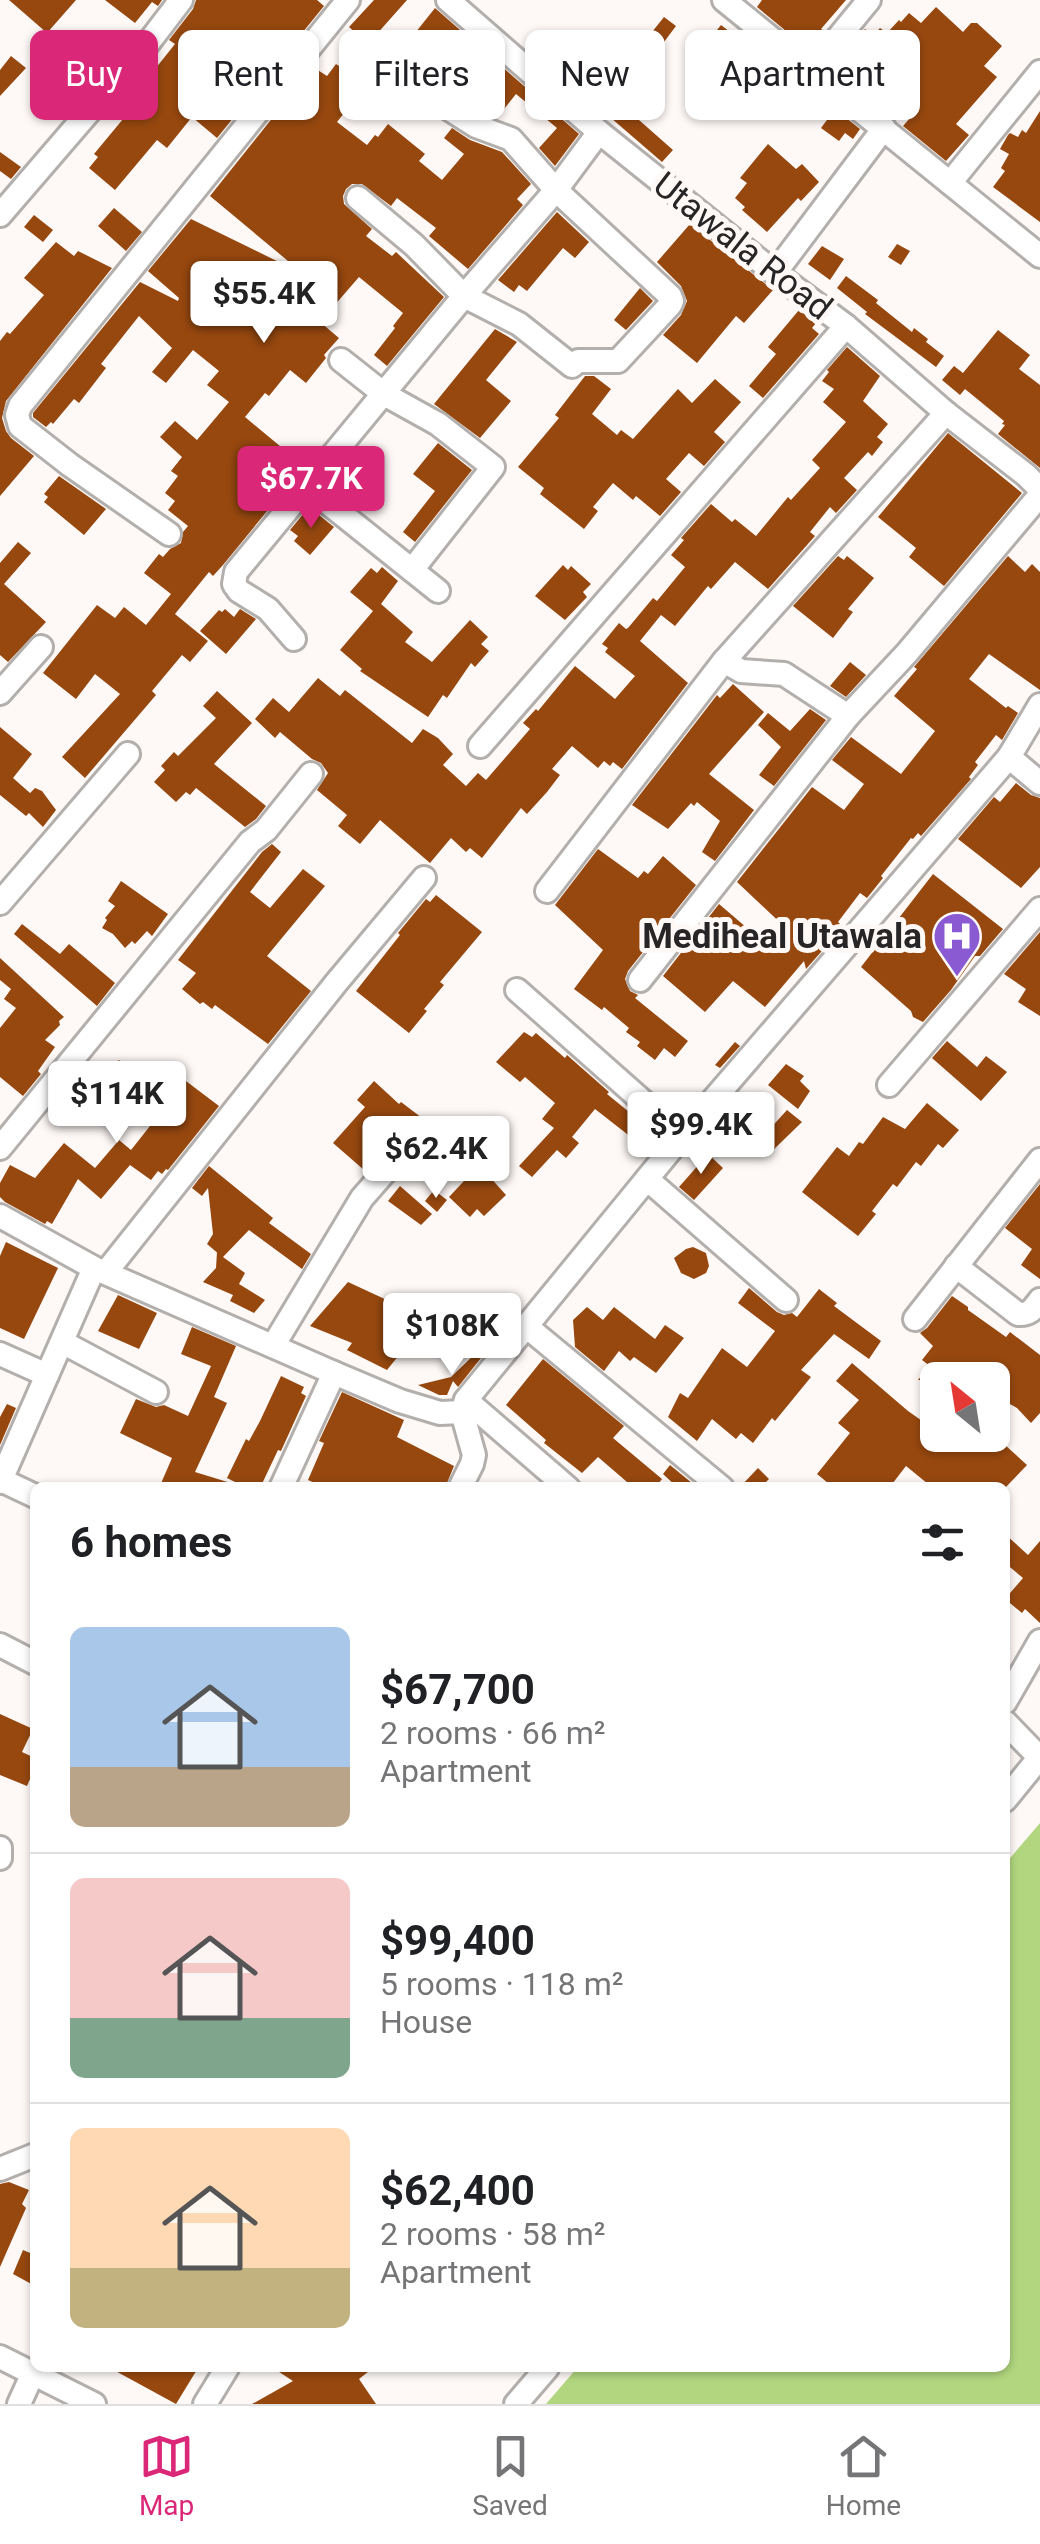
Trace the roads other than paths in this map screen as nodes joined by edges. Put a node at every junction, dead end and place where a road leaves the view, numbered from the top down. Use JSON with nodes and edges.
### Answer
{"nodes":[{"id":1,"x":181,"y":0,"type":"edge"},
{"id":2,"x":348,"y":0,"type":"edge"},
{"id":3,"x":448,"y":0,"type":"edge"},
{"id":4,"x":724,"y":0,"type":"edge"},
{"id":5,"x":869,"y":0,"type":"edge"},
{"id":6,"x":760,"y":30,"type":"edge"},
{"id":7,"x":844,"y":30,"type":"edge"},
{"id":8,"x":1040,"y":72,"type":"edge"},
{"id":9,"x":467,"y":120,"type":"edge"},
{"id":10,"x":873,"y":120,"type":"edge"},
{"id":11,"x":884,"y":128,"type":"junction"},
{"id":12,"x":599,"y":132,"type":"junction"},
{"id":13,"x":950,"y":183,"type":"junction"},
{"id":14,"x":556,"y":190,"type":"junction"},
{"id":15,"x":358,"y":198,"type":"dead end"},
{"id":16,"x":0,"y":215,"type":"edge"},
{"id":17,"x":1040,"y":256,"type":"edge"},
{"id":18,"x":775,"y":273,"type":"junction"},
{"id":19,"x":464,"y":296,"type":"junction"},
{"id":20,"x":846,"y":326,"type":"junction"},
{"id":21,"x":342,"y":360,"type":"dead end"},
{"id":22,"x":384,"y":394,"type":"junction"},
{"id":23,"x":946,"y":413,"type":"junction"},
{"id":24,"x":308,"y":487,"type":"junction"},
{"id":25,"x":1040,"y":492,"type":"edge"},
{"id":26,"x":170,"y":534,"type":"dead end"},
{"id":27,"x":412,"y":570,"type":"junction"},
{"id":28,"x":438,"y":591,"type":"dead end"},
{"id":29,"x":294,"y":638,"type":"dead end"},
{"id":30,"x":41,"y":648,"type":"dead end"},
{"id":31,"x":724,"y":660,"type":"junction"},
{"id":32,"x":0,"y":693,"type":"edge"},
{"id":33,"x":1040,"y":705,"type":"edge"},
{"id":34,"x":848,"y":716,"type":"junction"},
{"id":35,"x":480,"y":746,"type":"dead end"},
{"id":36,"x":128,"y":754,"type":"dead end"},
{"id":37,"x":1009,"y":757,"type":"junction"},
{"id":38,"x":312,"y":774,"type":"dead end"},
{"id":39,"x":1040,"y":784,"type":"edge"},
{"id":40,"x":424,"y":878,"type":"dead end"},
{"id":41,"x":547,"y":891,"type":"dead end"},
{"id":42,"x":0,"y":904,"type":"edge"},
{"id":43,"x":1040,"y":909,"type":"edge"},
{"id":44,"x":640,"y":980,"type":"dead end"},
{"id":45,"x":517,"y":990,"type":"dead end"},
{"id":46,"x":889,"y":1085,"type":"dead end"},
{"id":47,"x":682,"y":1136,"type":"junction"},
{"id":48,"x":0,"y":1148,"type":"edge"},
{"id":49,"x":1040,"y":1160,"type":"edge"},
{"id":50,"x":391,"y":1165,"type":"dead end"},
{"id":51,"x":648,"y":1180,"type":"junction"},
{"id":52,"x":0,"y":1216,"type":"edge"},
{"id":53,"x":956,"y":1266,"type":"junction"},
{"id":54,"x":100,"y":1270,"type":"junction"},
{"id":55,"x":786,"y":1300,"type":"dead end"},
{"id":56,"x":1040,"y":1300,"type":"edge"},
{"id":57,"x":915,"y":1320,"type":"dead end"},
{"id":58,"x":526,"y":1326,"type":"junction"},
{"id":59,"x":62,"y":1342,"type":"junction"},
{"id":60,"x":273,"y":1346,"type":"junction"},
{"id":61,"x":0,"y":1354,"type":"edge"},
{"id":62,"x":334,"y":1373,"type":"junction"},
{"id":63,"x":47,"y":1375,"type":"junction"},
{"id":64,"x":156,"y":1392,"type":"dead end"},
{"id":65,"x":464,"y":1406,"type":"junction"},
{"id":66,"x":0,"y":1481,"type":"edge"},
{"id":67,"x":284,"y":1482,"type":"edge"},
{"id":68,"x":463,"y":1482,"type":"edge"},
{"id":69,"x":560,"y":1482,"type":"edge"},
{"id":70,"x":715,"y":1482,"type":"edge"},
{"id":71,"x":30,"y":1494,"type":"edge"},
{"id":72,"x":1040,"y":1641,"type":"edge"},
{"id":73,"x":0,"y":1645,"type":"edge"},
{"id":74,"x":30,"y":1660,"type":"edge"},
{"id":75,"x":1010,"y":1693,"type":"edge"},
{"id":76,"x":1010,"y":1727,"type":"edge"},
{"id":77,"x":1040,"y":1758,"type":"edge"},
{"id":78,"x":1010,"y":1794,"type":"edge"},
{"id":79,"x":0,"y":1848,"type":"edge"},
{"id":80,"x":0,"y":1858,"type":"edge"},
{"id":81,"x":30,"y":2157,"type":"edge"},
{"id":82,"x":0,"y":2169,"type":"edge"},
{"id":83,"x":0,"y":2357,"type":"edge"},
{"id":84,"x":30,"y":2372,"type":"edge"},
{"id":85,"x":225,"y":2372,"type":"edge"},
{"id":86,"x":543,"y":2372,"type":"edge"},
{"id":87,"x":33,"y":2373,"type":"joint"},
{"id":88,"x":19,"y":2404,"type":"edge"},
{"id":89,"x":94,"y":2404,"type":"edge"},
{"id":90,"x":205,"y":2404,"type":"edge"},
{"id":91,"x":516,"y":2404,"type":"edge"}],
"edges":[{"from":1,"to":16,"type":"street"},
{"from":2,"to":26,"type":"street"},
{"from":3,"to":12,"type":"street","name":"Utawala Road"},
{"from":4,"to":6,"type":"street"},
{"from":5,"to":7,"type":"street"},
{"from":8,"to":13,"type":"street"},
{"from":9,"to":14,"type":"street"},
{"from":10,"to":11,"type":"street"},
{"from":11,"to":13,"type":"street"},
{"from":11,"to":18,"type":"street"},
{"from":12,"to":14,"type":"street"},
{"from":12,"to":18,"type":"street","name":"Utawala Road"},
{"from":13,"to":17,"type":"street"},
{"from":14,"to":19,"type":"street"},
{"from":14,"to":19,"type":"street"},
{"from":15,"to":19,"type":"street"},
{"from":18,"to":20,"type":"street","name":"Utawala Road"},
{"from":19,"to":22,"type":"street"},
{"from":20,"to":23,"type":"street","name":"Utawala Road"},
{"from":20,"to":35,"type":"street"},
{"from":21,"to":22,"type":"street"},
{"from":22,"to":24,"type":"street"},
{"from":22,"to":27,"type":"street"},
{"from":23,"to":25,"type":"street","name":"Utawala Road"},
{"from":23,"to":31,"type":"street"},
{"from":24,"to":27,"type":"street"},
{"from":24,"to":29,"type":"street"},
{"from":25,"to":34,"type":"street"},
{"from":27,"to":28,"type":"street"},
{"from":30,"to":32,"type":"street"},
{"from":31,"to":34,"type":"street"},
{"from":31,"to":41,"type":"street"},
{"from":33,"to":37,"type":"street"},
{"from":34,"to":44,"type":"street"},
{"from":36,"to":42,"type":"street"},
{"from":37,"to":39,"type":"street"},
{"from":37,"to":47,"type":"street"},
{"from":38,"to":48,"type":"street"},
{"from":40,"to":54,"type":"street"},
{"from":43,"to":46,"type":"street"},
{"from":45,"to":47,"type":"street"},
{"from":47,"to":51,"type":"street"},
{"from":49,"to":53,"type":"street"},
{"from":50,"to":60,"type":"street"},
{"from":51,"to":55,"type":"street"},
{"from":51,"to":58,"type":"street"},
{"from":52,"to":54,"type":"street"},
{"from":53,"to":56,"type":"street"},
{"from":53,"to":57,"type":"street"},
{"from":54,"to":59,"type":"street"},
{"from":54,"to":60,"type":"street"},
{"from":58,"to":65,"type":"street"},
{"from":58,"to":70,"type":"street"},
{"from":59,"to":63,"type":"street"},
{"from":59,"to":64,"type":"street"},
{"from":60,"to":62,"type":"street"},
{"from":61,"to":63,"type":"street"},
{"from":62,"to":65,"type":"street"},
{"from":62,"to":67,"type":"street"},
{"from":63,"to":66,"type":"street"},
{"from":65,"to":68,"type":"street"},
{"from":65,"to":69,"type":"street"},
{"from":66,"to":71,"type":"street"},
{"from":72,"to":75,"type":"street"},
{"from":73,"to":74,"type":"street"},
{"from":76,"to":77,"type":"street"},
{"from":77,"to":78,"type":"street"},
{"from":79,"to":80,"type":"street"},
{"from":81,"to":82,"type":"street"},
{"from":83,"to":84,"type":"street"},
{"from":85,"to":90,"type":"street"},
{"from":86,"to":91,"type":"street"},
{"from":87,"to":88,"type":"street"},
{"from":87,"to":89,"type":"street"}]}
